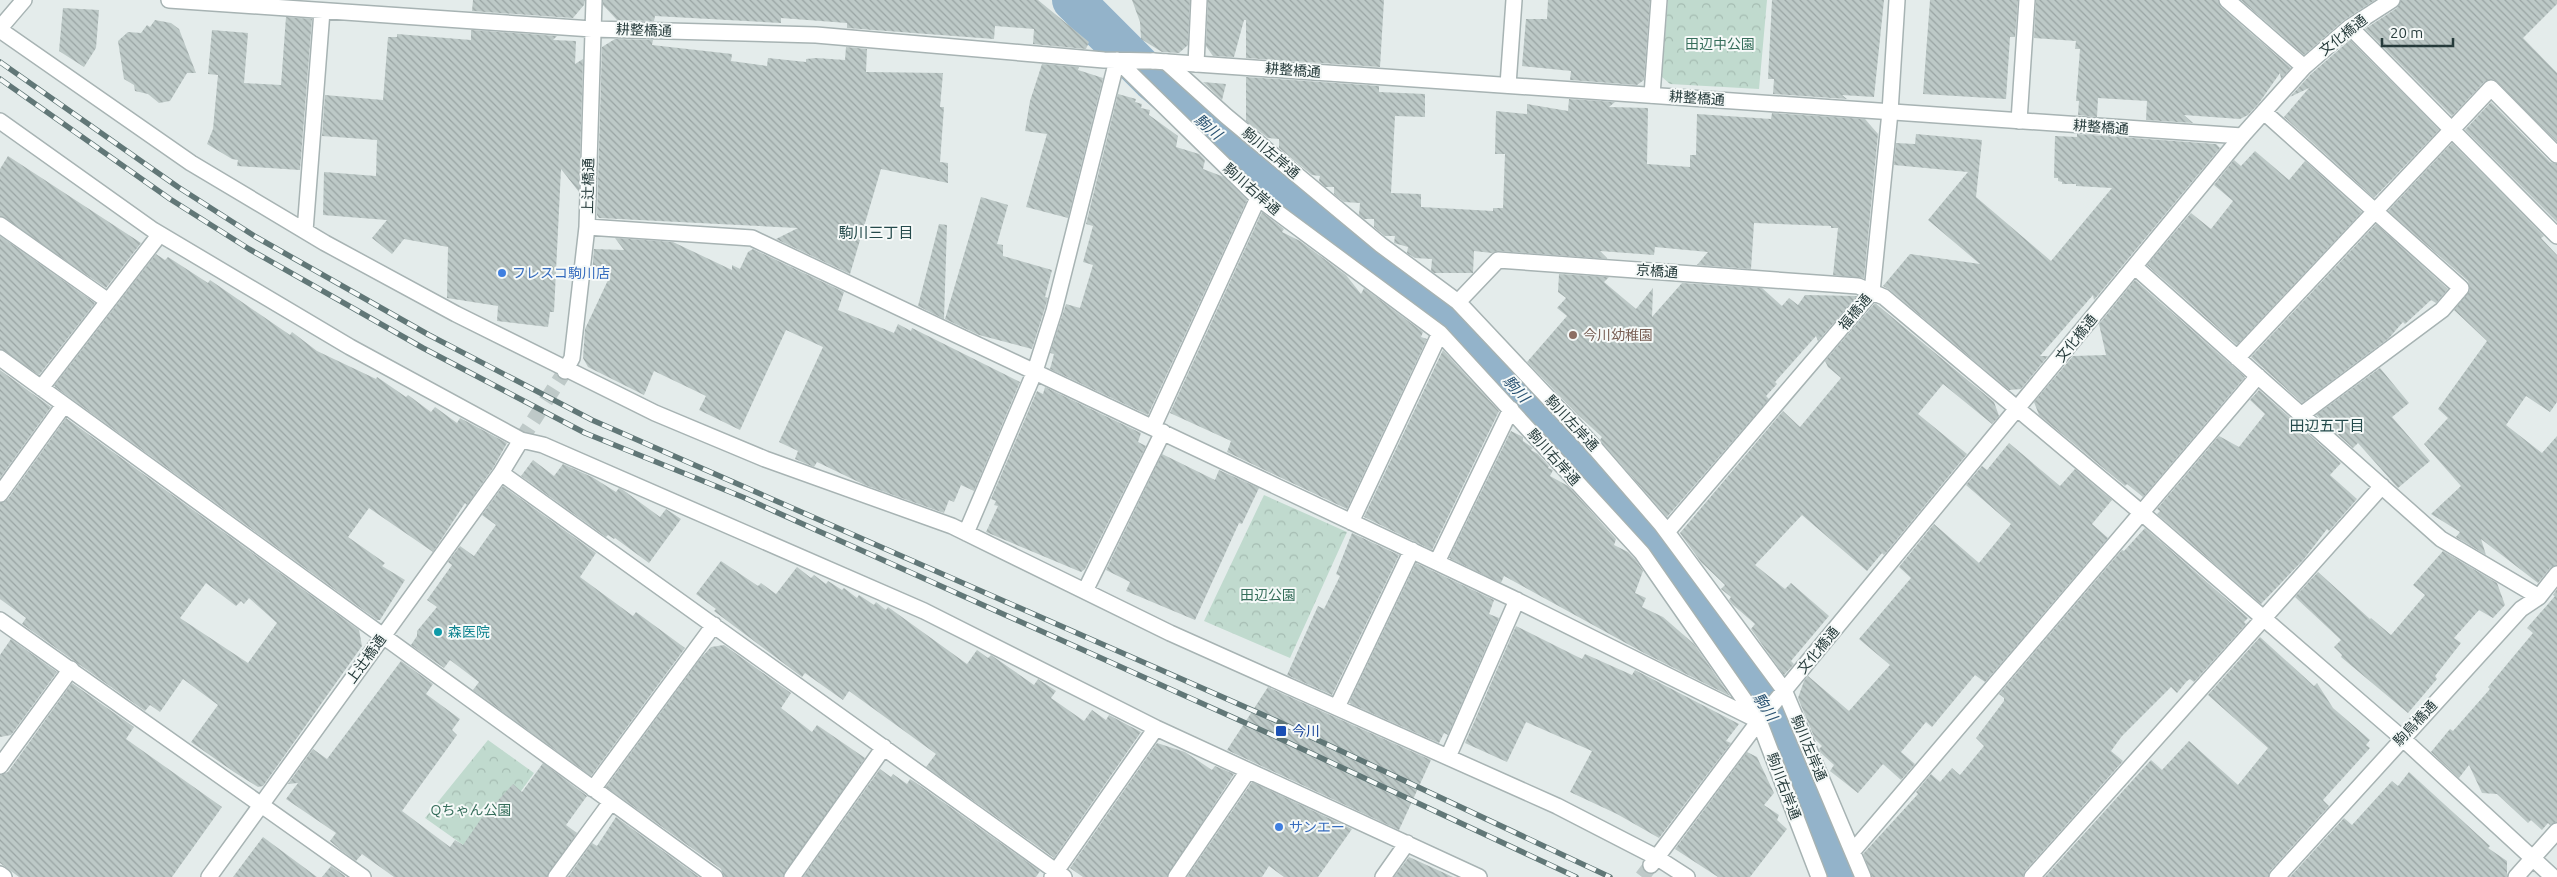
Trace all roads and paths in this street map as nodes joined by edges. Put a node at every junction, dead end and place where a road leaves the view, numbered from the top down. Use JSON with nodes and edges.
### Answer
{"nodes":[{"id":1,"x":24,"y":0,"type":"edge"},
{"id":2,"x":169,"y":0,"type":"edge"},
{"id":3,"x":594,"y":0,"type":"edge"},
{"id":4,"x":1198,"y":0,"type":"edge"},
{"id":5,"x":1514,"y":0,"type":"edge"},
{"id":6,"x":1659,"y":0,"type":"edge"},
{"id":7,"x":1897,"y":0,"type":"edge"},
{"id":8,"x":2026,"y":0,"type":"edge"},
{"id":9,"x":2227,"y":0,"type":"edge"},
{"id":10,"x":2392,"y":0,"type":"edge"},
{"id":11,"x":371,"y":7,"type":"edge"},
{"id":12,"x":322,"y":11,"type":"junction"},
{"id":13,"x":2350,"y":27,"type":"junction"},
{"id":14,"x":0,"y":29,"type":"edge"},
{"id":15,"x":592,"y":29,"type":"junction"},
{"id":16,"x":1118,"y":60,"type":"junction"},
{"id":17,"x":1160,"y":61,"type":"junction"},
{"id":18,"x":1196,"y":64,"type":"junction"},
{"id":19,"x":2304,"y":67,"type":"junction"},
{"id":20,"x":1508,"y":85,"type":"junction"},
{"id":21,"x":1652,"y":95,"type":"junction"},
{"id":22,"x":1890,"y":112,"type":"junction"},
{"id":23,"x":2264,"y":112,"type":"junction"},
{"id":24,"x":0,"y":121,"type":"edge"},
{"id":25,"x":2020,"y":121,"type":"junction"},
{"id":26,"x":2451,"y":130,"type":"junction"},
{"id":27,"x":2242,"y":136,"type":"junction"},
{"id":28,"x":2557,"y":154,"type":"edge"},
{"id":29,"x":1258,"y":198,"type":"junction"},
{"id":30,"x":2376,"y":212,"type":"junction"},
{"id":31,"x":0,"y":225,"type":"edge"},
{"id":32,"x":587,"y":227,"type":"junction"},
{"id":33,"x":305,"y":231,"type":"junction"},
{"id":34,"x":160,"y":234,"type":"junction"},
{"id":35,"x":2557,"y":236,"type":"edge"},
{"id":36,"x":2135,"y":267,"type":"junction"},
{"id":37,"x":1872,"y":292,"type":"junction"},
{"id":38,"x":108,"y":301,"type":"junction"},
{"id":39,"x":1458,"y":302,"type":"junction"},
{"id":40,"x":1440,"y":332,"type":"junction"},
{"id":41,"x":0,"y":358,"type":"edge"},
{"id":42,"x":2238,"y":358,"type":"junction"},
{"id":43,"x":566,"y":370,"type":"junction"},
{"id":44,"x":1035,"y":371,"type":"junction"},
{"id":45,"x":2258,"y":376,"type":"junction"},
{"id":46,"x":41,"y":388,"type":"junction"},
{"id":47,"x":64,"y":405,"type":"junction"},
{"id":48,"x":1511,"y":409,"type":"junction"},
{"id":49,"x":2018,"y":410,"type":"junction"},
{"id":50,"x":2301,"y":415,"type":"junction"},
{"id":51,"x":1158,"y":429,"type":"junction"},
{"id":52,"x":521,"y":440,"type":"junction"},
{"id":53,"x":501,"y":473,"type":"junction"},
{"id":54,"x":2382,"y":486,"type":"junction"},
{"id":55,"x":0,"y":494,"type":"edge"},
{"id":56,"x":2143,"y":514,"type":"junction"},
{"id":57,"x":1351,"y":522,"type":"junction"},
{"id":58,"x":966,"y":532,"type":"junction"},
{"id":59,"x":1667,"y":532,"type":"junction"},
{"id":60,"x":1412,"y":550,"type":"junction"},
{"id":61,"x":1437,"y":562,"type":"junction"},
{"id":62,"x":2557,"y":574,"type":"edge"},
{"id":63,"x":1085,"y":591,"type":"junction"},
{"id":64,"x":2539,"y":597,"type":"junction"},
{"id":65,"x":1517,"y":600,"type":"junction"},
{"id":66,"x":0,"y":620,"type":"edge"},
{"id":67,"x":2264,"y":620,"type":"junction"},
{"id":68,"x":714,"y":625,"type":"junction"},
{"id":69,"x":382,"y":637,"type":"junction"},
{"id":70,"x":71,"y":670,"type":"junction"},
{"id":71,"x":1782,"y":694,"type":"junction"},
{"id":72,"x":1336,"y":707,"type":"junction"},
{"id":73,"x":1760,"y":720,"type":"junction"},
{"id":74,"x":1156,"y":728,"type":"junction"},
{"id":75,"x":2402,"y":738,"type":"junction"},
{"id":76,"x":884,"y":747,"type":"junction"},
{"id":77,"x":1448,"y":757,"type":"junction"},
{"id":78,"x":0,"y":766,"type":"edge"},
{"id":79,"x":1248,"y":771,"type":"junction"},
{"id":80,"x":593,"y":789,"type":"junction"},
{"id":81,"x":611,"y":802,"type":"junction"},
{"id":82,"x":261,"y":804,"type":"junction"},
{"id":83,"x":2557,"y":831,"type":"edge"},
{"id":84,"x":1406,"y":844,"type":"junction"},
{"id":85,"x":1853,"y":851,"type":"junction"},
{"id":86,"x":2532,"y":858,"type":"junction"},
{"id":87,"x":1653,"y":861,"type":"junction"},
{"id":88,"x":0,"y":874,"type":"edge"},
{"id":89,"x":1057,"y":875,"type":"edge"},
{"id":90,"x":4,"y":877,"type":"edge"},
{"id":91,"x":209,"y":877,"type":"edge"},
{"id":92,"x":363,"y":877,"type":"edge"},
{"id":93,"x":556,"y":877,"type":"edge"},
{"id":94,"x":715,"y":877,"type":"edge"},
{"id":95,"x":792,"y":877,"type":"edge"},
{"id":96,"x":1176,"y":877,"type":"edge"},
{"id":97,"x":1383,"y":877,"type":"edge"},
{"id":98,"x":1479,"y":877,"type":"edge"},
{"id":99,"x":1687,"y":877,"type":"edge"},
{"id":100,"x":1819,"y":877,"type":"edge"},
{"id":101,"x":1863,"y":877,"type":"edge"},
{"id":102,"x":2032,"y":877,"type":"edge"},
{"id":103,"x":2277,"y":877,"type":"edge"},
{"id":104,"x":2516,"y":877,"type":"edge"},
{"id":105,"x":2553,"y":877,"type":"edge"}],
"edges":[{"from":1,"to":14,"type":"street"},
{"from":2,"to":12,"type":"street","name":"耕整橋通"},
{"from":3,"to":15,"type":"street","name":"上辻橋通"},
{"from":4,"to":18,"type":"street"},
{"from":5,"to":20,"type":"street"},
{"from":6,"to":21,"type":"street"},
{"from":7,"to":22,"type":"street","name":"福橋通"},
{"from":8,"to":25,"type":"street"},
{"from":9,"to":19,"type":"street"},
{"from":10,"to":13,"type":"street","name":"文化橋通"},
{"from":11,"to":12,"type":"street","name":"耕整橋通"},
{"from":11,"to":15,"type":"street","name":"耕整橋通"},
{"from":12,"to":33,"type":"street"},
{"from":13,"to":19,"type":"street","name":"文化橋通"},
{"from":13,"to":26,"type":"street"},
{"from":14,"to":33,"type":"street"},
{"from":15,"to":16,"type":"street","name":"耕整橋通"},
{"from":15,"to":32,"type":"street","name":"上辻橋通"},
{"from":16,"to":17,"type":"street","name":"耕整橋通"},
{"from":16,"to":29,"type":"street","name":"駒川右岸通"},
{"from":16,"to":44,"type":"street"},
{"from":17,"to":18,"type":"street","name":"耕整橋通"},
{"from":17,"to":39,"type":"street","name":"駒川左岸通"},
{"from":18,"to":20,"type":"street","name":"耕整橋通"},
{"from":19,"to":23,"type":"street","name":"文化橋通"},
{"from":20,"to":21,"type":"street","name":"耕整橋通"},
{"from":21,"to":22,"type":"street","name":"耕整橋通"},
{"from":22,"to":25,"type":"street","name":"耕整橋通"},
{"from":22,"to":37,"type":"street","name":"福橋通"},
{"from":23,"to":27,"type":"street","name":"文化橋通"},
{"from":23,"to":30,"type":"street"},
{"from":24,"to":34,"type":"street"},
{"from":25,"to":27,"type":"street","name":"耕整橋通"},
{"from":26,"to":28,"type":"street"},
{"from":26,"to":30,"type":"street"},
{"from":26,"to":35,"type":"street"},
{"from":27,"to":36,"type":"street","name":"文化橋通"},
{"from":29,"to":40,"type":"street","name":"駒川右岸通"},
{"from":29,"to":51,"type":"street"},
{"from":30,"to":42,"type":"street"},
{"from":30,"to":50,"type":"street"},
{"from":31,"to":38,"type":"street"},
{"from":32,"to":43,"type":"street","name":"上辻橋通"},
{"from":32,"to":44,"type":"street"},
{"from":33,"to":43,"type":"street"},
{"from":34,"to":38,"type":"street"},
{"from":34,"to":52,"type":"street"},
{"from":36,"to":42,"type":"street"},
{"from":36,"to":49,"type":"street","name":"文化橋通"},
{"from":37,"to":39,"type":"street","name":"京橋通"},
{"from":37,"to":49,"type":"street"},
{"from":37,"to":59,"type":"street","name":"福橋通"},
{"from":38,"to":46,"type":"street"},
{"from":39,"to":59,"type":"street","name":"駒川左岸通"},
{"from":40,"to":48,"type":"street","name":"駒川右岸通"},
{"from":40,"to":57,"type":"street"},
{"from":41,"to":46,"type":"street"},
{"from":42,"to":45,"type":"street"},
{"from":43,"to":58,"type":"street"},
{"from":44,"to":51,"type":"street"},
{"from":44,"to":58,"type":"street"},
{"from":45,"to":50,"type":"street"},
{"from":45,"to":56,"type":"street"},
{"from":46,"to":47,"type":"street"},
{"from":47,"to":55,"type":"street"},
{"from":47,"to":69,"type":"street"},
{"from":48,"to":61,"type":"street"},
{"from":48,"to":73,"type":"street","name":"駒川右岸通"},
{"from":49,"to":56,"type":"street"},
{"from":49,"to":71,"type":"street","name":"文化橋通"},
{"from":50,"to":54,"type":"street"},
{"from":51,"to":57,"type":"street"},
{"from":51,"to":63,"type":"street"},
{"from":52,"to":53,"type":"street","name":"上辻橋通"},
{"from":52,"to":74,"type":"street"},
{"from":53,"to":68,"type":"street"},
{"from":53,"to":69,"type":"street","name":"上辻橋通"},
{"from":54,"to":64,"type":"street"},
{"from":54,"to":67,"type":"street"},
{"from":56,"to":67,"type":"street"},
{"from":56,"to":85,"type":"street"},
{"from":57,"to":60,"type":"street"},
{"from":58,"to":63,"type":"street"},
{"from":59,"to":71,"type":"street","name":"駒川左岸通"},
{"from":60,"to":61,"type":"street"},
{"from":60,"to":72,"type":"street"},
{"from":61,"to":65,"type":"street"},
{"from":62,"to":64,"type":"street","name":"駒鳥橋通"},
{"from":63,"to":72,"type":"street"},
{"from":64,"to":75,"type":"street","name":"駒鳥橋通"},
{"from":65,"to":73,"type":"street"},
{"from":65,"to":77,"type":"street"},
{"from":66,"to":70,"type":"street"},
{"from":67,"to":75,"type":"street"},
{"from":67,"to":102,"type":"street"},
{"from":68,"to":76,"type":"street"},
{"from":68,"to":80,"type":"street"},
{"from":69,"to":80,"type":"street"},
{"from":69,"to":82,"type":"street","name":"上辻橋通"},
{"from":70,"to":78,"type":"street"},
{"from":70,"to":82,"type":"street"},
{"from":71,"to":73,"type":"street","name":"文化橋通"},
{"from":71,"to":85,"type":"street","name":"駒川左岸通"},
{"from":72,"to":77,"type":"street"},
{"from":73,"to":87,"type":"street"},
{"from":73,"to":100,"type":"street","name":"駒川右岸通"},
{"from":74,"to":79,"type":"street"},
{"from":74,"to":89,"type":"street"},
{"from":75,"to":86,"type":"street"},
{"from":75,"to":103,"type":"street","name":"駒鳥橋通"},
{"from":76,"to":89,"type":"street"},
{"from":76,"to":95,"type":"street"},
{"from":77,"to":87,"type":"street"},
{"from":79,"to":84,"type":"street"},
{"from":79,"to":96,"type":"street"},
{"from":80,"to":81,"type":"street"},
{"from":81,"to":93,"type":"street"},
{"from":81,"to":94,"type":"street"},
{"from":82,"to":91,"type":"street","name":"上辻橋通"},
{"from":82,"to":92,"type":"street"},
{"from":83,"to":86,"type":"street"},
{"from":84,"to":97,"type":"street"},
{"from":84,"to":98,"type":"street"},
{"from":85,"to":101,"type":"street","name":"駒川左岸通"},
{"from":86,"to":104,"type":"street"},
{"from":86,"to":105,"type":"street"},
{"from":87,"to":99,"type":"street"},
{"from":88,"to":90,"type":"street"}]}
